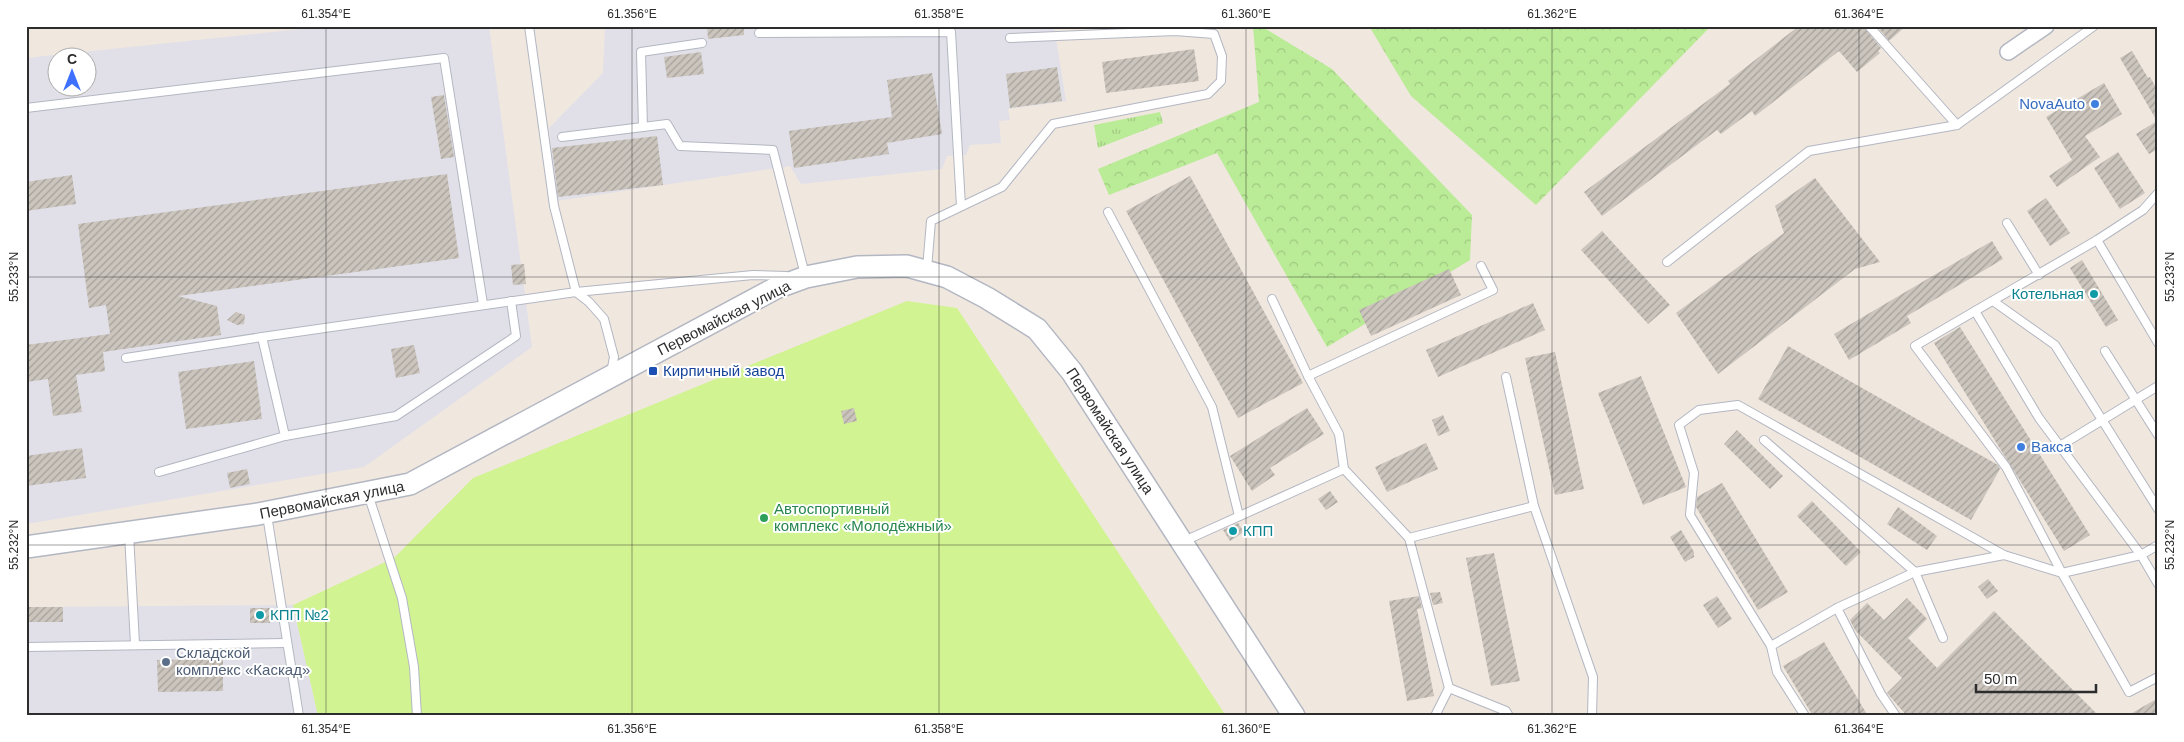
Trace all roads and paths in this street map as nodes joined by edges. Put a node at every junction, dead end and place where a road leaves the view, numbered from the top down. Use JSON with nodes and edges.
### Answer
{"nodes":[{"id":1,"x":529,"y":26,"type":"edge"},
{"id":2,"x":1869,"y":26,"type":"edge"},
{"id":3,"x":2046,"y":26,"type":"edge"},
{"id":4,"x":2094,"y":26,"type":"edge"},
{"id":5,"x":759,"y":33,"type":"dead end"},
{"id":6,"x":1010,"y":38,"type":"dead end"},
{"id":7,"x":702,"y":43,"type":"dead end"},
{"id":8,"x":2008,"y":52,"type":"dead end"},
{"id":9,"x":26,"y":108,"type":"edge"},
{"id":10,"x":1957,"y":125,"type":"junction"},
{"id":11,"x":643,"y":127,"type":"junction"},
{"id":12,"x":562,"y":137,"type":"dead end"},
{"id":13,"x":2158,"y":193,"type":"edge"},
{"id":14,"x":961,"y":206,"type":"junction"},
{"id":15,"x":1108,"y":212,"type":"dead end"},
{"id":16,"x":2007,"y":223,"type":"dead end"},
{"id":17,"x":2097,"y":240,"type":"junction"},
{"id":18,"x":1667,"y":262,"type":"dead end"},
{"id":19,"x":1481,"y":266,"type":"dead end"},
{"id":20,"x":927,"y":271,"type":"junction"},
{"id":21,"x":2039,"y":274,"type":"junction"},
{"id":22,"x":806,"y":277,"type":"junction"},
{"id":23,"x":576,"y":292,"type":"junction"},
{"id":24,"x":1272,"y":299,"type":"dead end"},
{"id":25,"x":511,"y":301,"type":"junction"},
{"id":26,"x":1993,"y":301,"type":"junction"},
{"id":27,"x":483,"y":304,"type":"junction"},
{"id":28,"x":1975,"y":311,"type":"junction"},
{"id":29,"x":262,"y":337,"type":"junction"},
{"id":30,"x":2158,"y":343,"type":"edge"},
{"id":31,"x":2105,"y":351,"type":"dead end"},
{"id":32,"x":126,"y":358,"type":"dead end"},
{"id":33,"x":1308,"y":376,"type":"junction"},
{"id":34,"x":610,"y":377,"type":"junction"},
{"id":35,"x":1506,"y":377,"type":"dead end"},
{"id":36,"x":2158,"y":386,"type":"edge"},
{"id":37,"x":2136,"y":400,"type":"junction"},
{"id":38,"x":2102,"y":420,"type":"junction"},
{"id":39,"x":286,"y":436,"type":"junction"},
{"id":40,"x":2158,"y":436,"type":"edge"},
{"id":41,"x":1764,"y":440,"type":"dead end"},
{"id":42,"x":2060,"y":446,"type":"junction"},
{"id":43,"x":1344,"y":469,"type":"junction"},
{"id":44,"x":159,"y":472,"type":"dead end"},
{"id":45,"x":368,"y":494,"type":"junction"},
{"id":46,"x":1534,"y":506,"type":"junction"},
{"id":47,"x":2158,"y":510,"type":"edge"},
{"id":48,"x":266,"y":513,"type":"junction"},
{"id":49,"x":1239,"y":516,"type":"junction"},
{"id":50,"x":129,"y":532,"type":"junction"},
{"id":51,"x":1410,"y":538,"type":"junction"},
{"id":52,"x":1182,"y":542,"type":"junction"},
{"id":53,"x":2158,"y":545,"type":"edge"},
{"id":54,"x":26,"y":547,"type":"edge"},
{"id":55,"x":2004,"y":555,"type":"junction"},
{"id":56,"x":2141,"y":555,"type":"junction"},
{"id":57,"x":1915,"y":572,"type":"junction"},
{"id":58,"x":2062,"y":574,"type":"junction"},
{"id":59,"x":2158,"y":584,"type":"edge"},
{"id":60,"x":1838,"y":608,"type":"junction"},
{"id":61,"x":1943,"y":638,"type":"dead end"},
{"id":62,"x":286,"y":643,"type":"junction"},
{"id":63,"x":136,"y":644,"type":"junction"},
{"id":64,"x":1771,"y":646,"type":"junction"},
{"id":65,"x":26,"y":647,"type":"edge"},
{"id":66,"x":2158,"y":677,"type":"edge"},
{"id":67,"x":1450,"y":688,"type":"junction"},
{"id":68,"x":299,"y":716,"type":"edge"},
{"id":69,"x":417,"y":716,"type":"edge"},
{"id":70,"x":1294,"y":716,"type":"edge"},
{"id":71,"x":1435,"y":716,"type":"edge"},
{"id":72,"x":1509,"y":716,"type":"edge"},
{"id":73,"x":1592,"y":716,"type":"edge"},
{"id":74,"x":1805,"y":716,"type":"edge"},
{"id":75,"x":1896,"y":716,"type":"edge"}],
"edges":[{"from":1,"to":23,"type":"lane"},
{"from":2,"to":10,"type":"lane"},
{"from":3,"to":8,"type":"street"},
{"from":4,"to":10,"type":"lane"},
{"from":5,"to":14,"type":"lane"},
{"from":6,"to":14,"type":"lane"},
{"from":7,"to":11,"type":"lane"},
{"from":9,"to":27,"type":"lane"},
{"from":10,"to":18,"type":"lane"},
{"from":11,"to":12,"type":"lane"},
{"from":11,"to":22,"type":"lane"},
{"from":13,"to":17,"type":"lane"},
{"from":14,"to":20,"type":"lane"},
{"from":15,"to":49,"type":"lane"},
{"from":16,"to":21,"type":"lane"},
{"from":17,"to":21,"type":"lane"},
{"from":17,"to":30,"type":"lane"},
{"from":19,"to":33,"type":"lane"},
{"from":20,"to":22,"type":"street","name":"Первомайская улица"},
{"from":20,"to":52,"type":"street","name":"Первомайская улица"},
{"from":21,"to":26,"type":"lane"},
{"from":22,"to":23,"type":"lane"},
{"from":22,"to":34,"type":"street","name":"Первомайская улица"},
{"from":23,"to":25,"type":"lane"},
{"from":23,"to":34,"type":"lane"},
{"from":24,"to":33,"type":"lane"},
{"from":25,"to":27,"type":"lane"},
{"from":25,"to":39,"type":"lane"},
{"from":26,"to":28,"type":"lane"},
{"from":26,"to":38,"type":"lane"},
{"from":27,"to":29,"type":"lane"},
{"from":28,"to":42,"type":"lane"},
{"from":28,"to":58,"type":"lane"},
{"from":29,"to":32,"type":"lane"},
{"from":29,"to":39,"type":"lane"},
{"from":31,"to":37,"type":"lane"},
{"from":33,"to":43,"type":"lane"},
{"from":34,"to":45,"type":"street","name":"Первомайская улица"},
{"from":35,"to":46,"type":"lane"},
{"from":36,"to":37,"type":"lane"},
{"from":37,"to":38,"type":"lane"},
{"from":37,"to":40,"type":"lane"},
{"from":38,"to":42,"type":"lane"},
{"from":38,"to":47,"type":"lane"},
{"from":39,"to":44,"type":"lane"},
{"from":41,"to":57,"type":"lane"},
{"from":42,"to":56,"type":"lane"},
{"from":43,"to":49,"type":"lane"},
{"from":43,"to":51,"type":"lane"},
{"from":45,"to":48,"type":"street","name":"Первомайская улица"},
{"from":45,"to":69,"type":"lane"},
{"from":46,"to":51,"type":"lane"},
{"from":46,"to":73,"type":"lane"},
{"from":48,"to":50,"type":"street","name":"Первомайская улица"},
{"from":48,"to":62,"type":"lane"},
{"from":49,"to":52,"type":"lane"},
{"from":50,"to":54,"type":"street","name":"Первомайская улица"},
{"from":50,"to":63,"type":"lane"},
{"from":51,"to":67,"type":"lane"},
{"from":52,"to":70,"type":"street","name":"Первомайская улица"},
{"from":53,"to":56,"type":"lane"},
{"from":55,"to":57,"type":"lane"},
{"from":55,"to":58,"type":"lane"},
{"from":55,"to":64,"type":"lane"},
{"from":56,"to":58,"type":"lane"},
{"from":56,"to":59,"type":"lane"},
{"from":57,"to":60,"type":"lane"},
{"from":57,"to":61,"type":"lane"},
{"from":58,"to":66,"type":"lane"},
{"from":60,"to":64,"type":"lane"},
{"from":60,"to":75,"type":"lane"},
{"from":62,"to":63,"type":"lane"},
{"from":62,"to":68,"type":"lane"},
{"from":63,"to":65,"type":"lane"},
{"from":64,"to":74,"type":"lane"},
{"from":67,"to":71,"type":"lane"},
{"from":67,"to":72,"type":"lane"}]}
